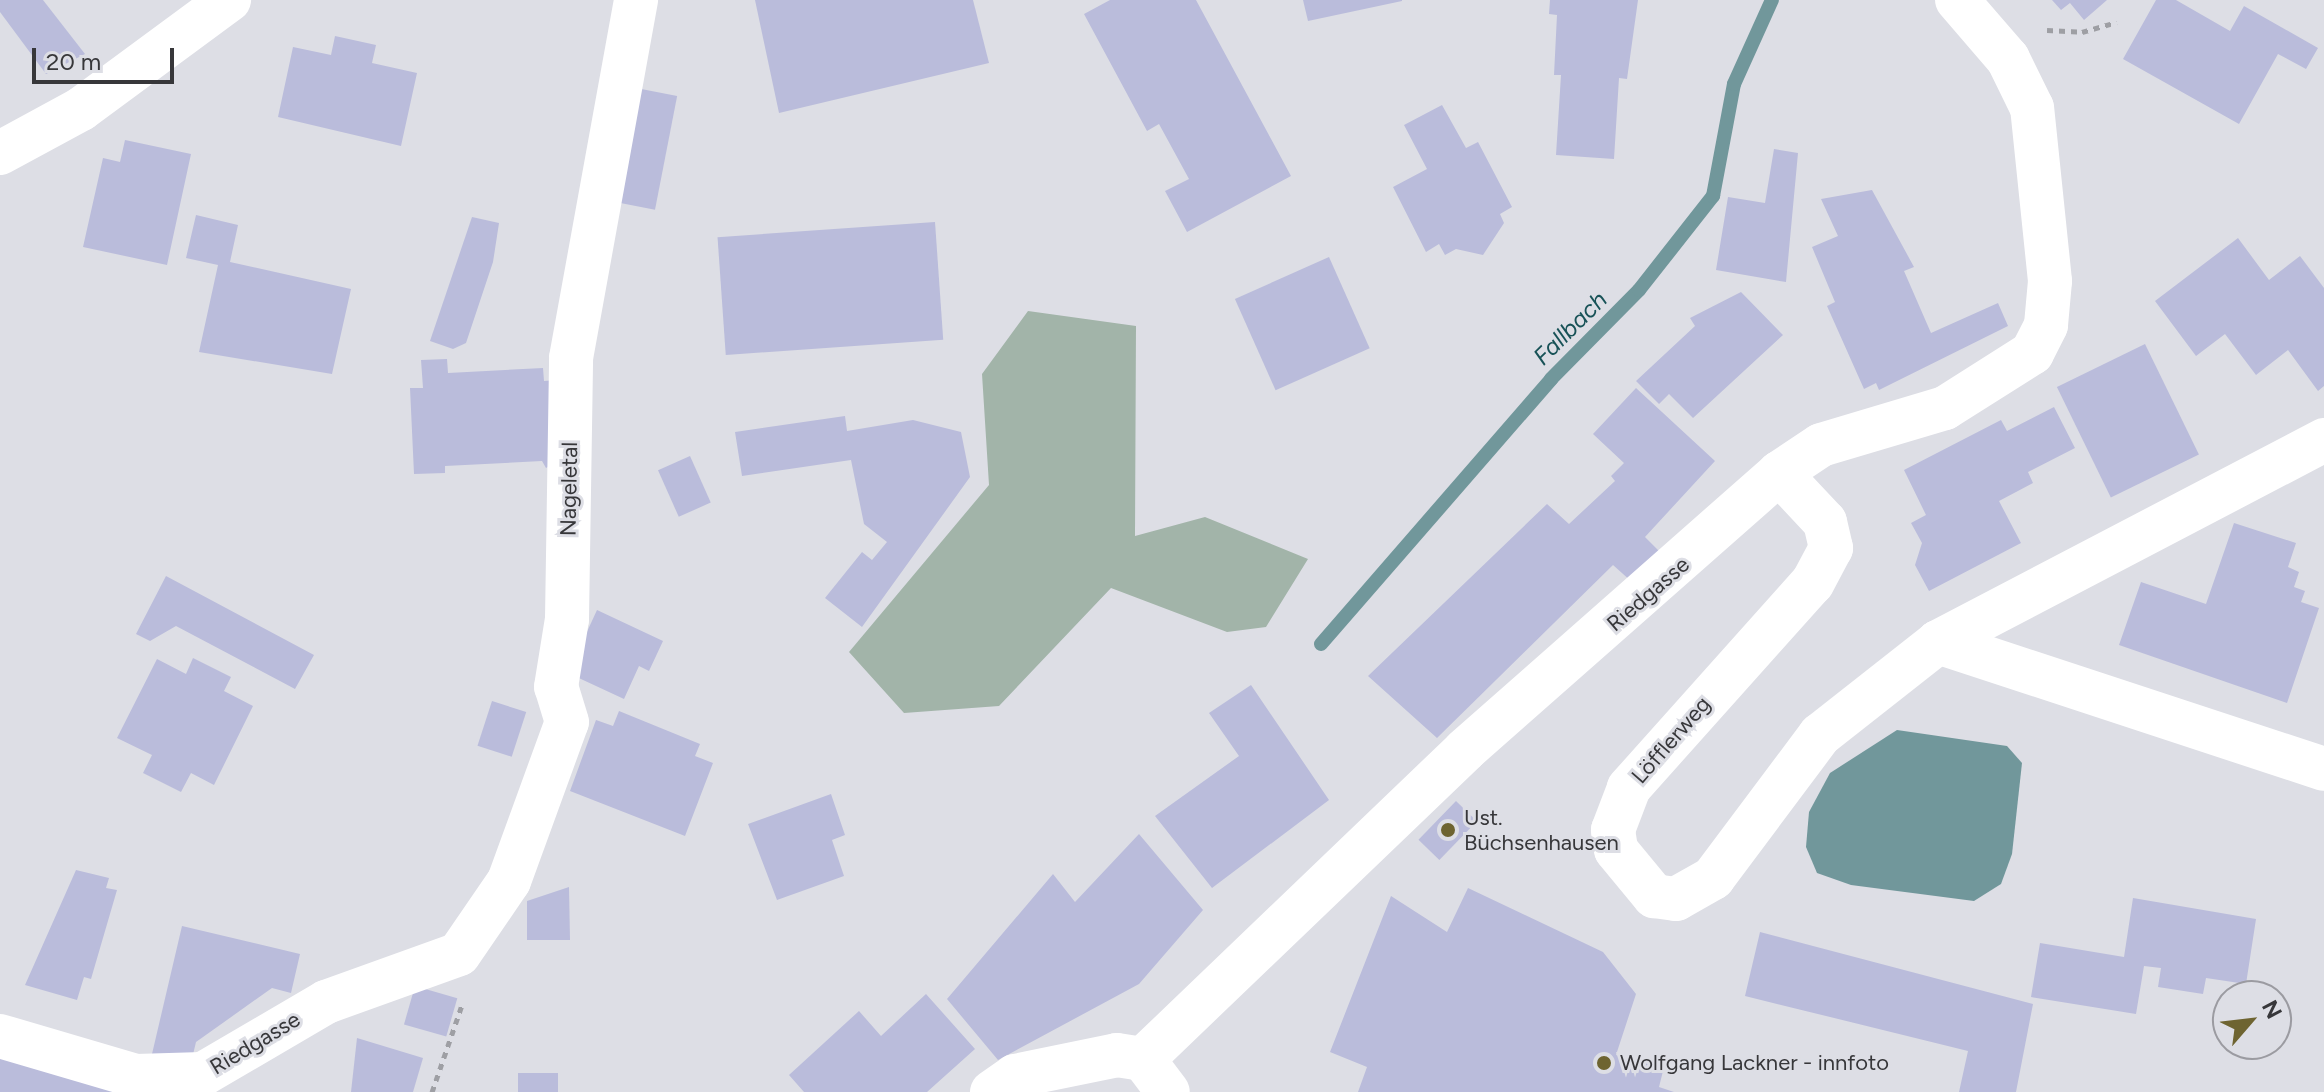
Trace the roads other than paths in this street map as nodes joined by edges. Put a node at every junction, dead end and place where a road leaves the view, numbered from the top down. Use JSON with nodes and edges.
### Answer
{"nodes":[{"id":1,"x":229,"y":0,"type":"edge"},
{"id":2,"x":636,"y":0,"type":"edge"},
{"id":3,"x":1957,"y":0,"type":"edge"},
{"id":4,"x":0,"y":153,"type":"edge"},
{"id":5,"x":2324,"y":440,"type":"edge"},
{"id":6,"x":1779,"y":473,"type":"junction"},
{"id":7,"x":1938,"y":642,"type":"junction"},
{"id":8,"x":2324,"y":769,"type":"edge"},
{"id":9,"x":462,"y":973,"type":"joint"},
{"id":10,"x":0,"y":1036,"type":"edge"},
{"id":11,"x":1166,"y":1083,"type":"edge"},
{"id":12,"x":992,"y":1092,"type":"edge"}],
"edges":[{"from":1,"to":4,"type":"street"},
{"from":2,"to":9,"type":"street","name":"Nageletal"},
{"from":3,"to":6,"type":"street","name":"Riedgasse"},
{"from":5,"to":7,"type":"street","name":"Löfflerweg"},
{"from":6,"to":7,"type":"street","name":"Löfflerweg"},
{"from":6,"to":11,"type":"street","name":"Riedgasse"},
{"from":7,"to":8,"type":"street"},
{"from":9,"to":10,"type":"street","name":"Riedgasse"},
{"from":11,"to":12,"type":"street","name":"Riedgasse"}]}
